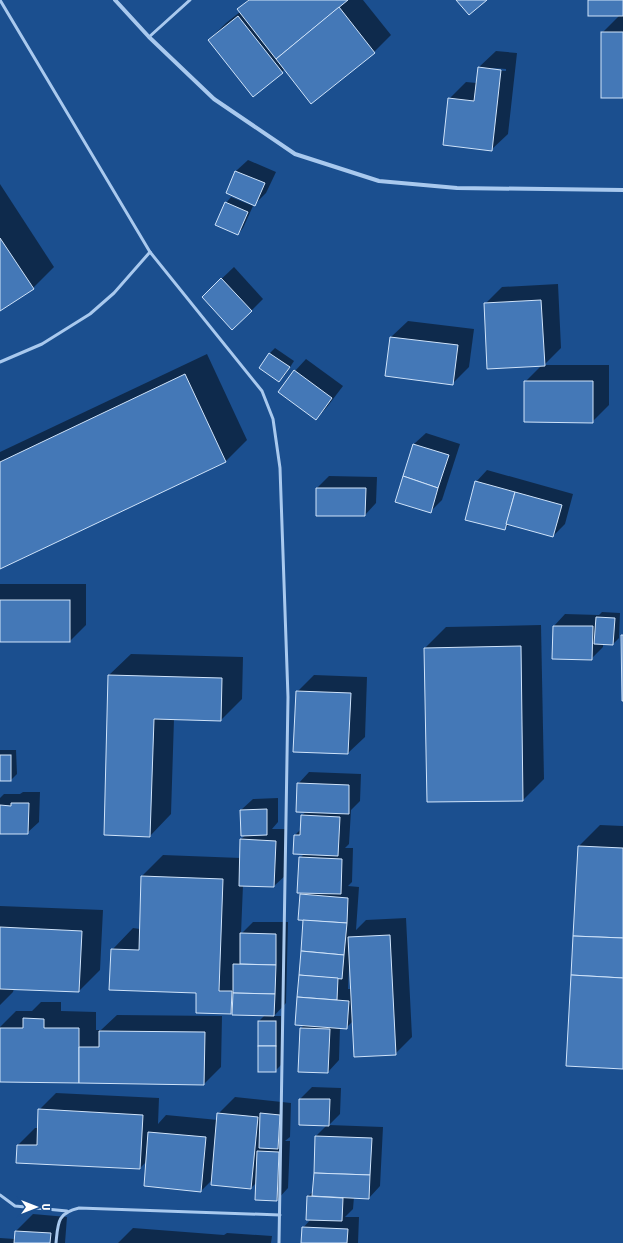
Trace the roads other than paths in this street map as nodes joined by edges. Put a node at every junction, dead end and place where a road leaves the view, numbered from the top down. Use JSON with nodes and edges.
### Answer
{"nodes":[{"id":1,"x":0,"y":0,"type":"edge"},
{"id":2,"x":115,"y":0,"type":"edge"},
{"id":3,"x":190,"y":0,"type":"edge"},
{"id":4,"x":149,"y":37,"type":"junction"},
{"id":5,"x":623,"y":190,"type":"edge"},
{"id":6,"x":150,"y":252,"type":"junction"},
{"id":7,"x":0,"y":362,"type":"edge"},
{"id":8,"x":0,"y":1194,"type":"edge"},
{"id":9,"x":67,"y":1211,"type":"junction"},
{"id":10,"x":280,"y":1215,"type":"junction"},
{"id":11,"x":56,"y":1243,"type":"edge"},
{"id":12,"x":279,"y":1243,"type":"edge"}],
"edges":[{"from":1,"to":6,"type":"lane"},
{"from":2,"to":4,"type":"street"},
{"from":3,"to":4,"type":"lane"},
{"from":4,"to":5,"type":"street"},
{"from":6,"to":7,"type":"lane"},
{"from":6,"to":10,"type":"lane"},
{"from":8,"to":9,"type":"lane"},
{"from":9,"to":10,"type":"lane"},
{"from":9,"to":11,"type":"lane"},
{"from":10,"to":12,"type":"lane"}]}
